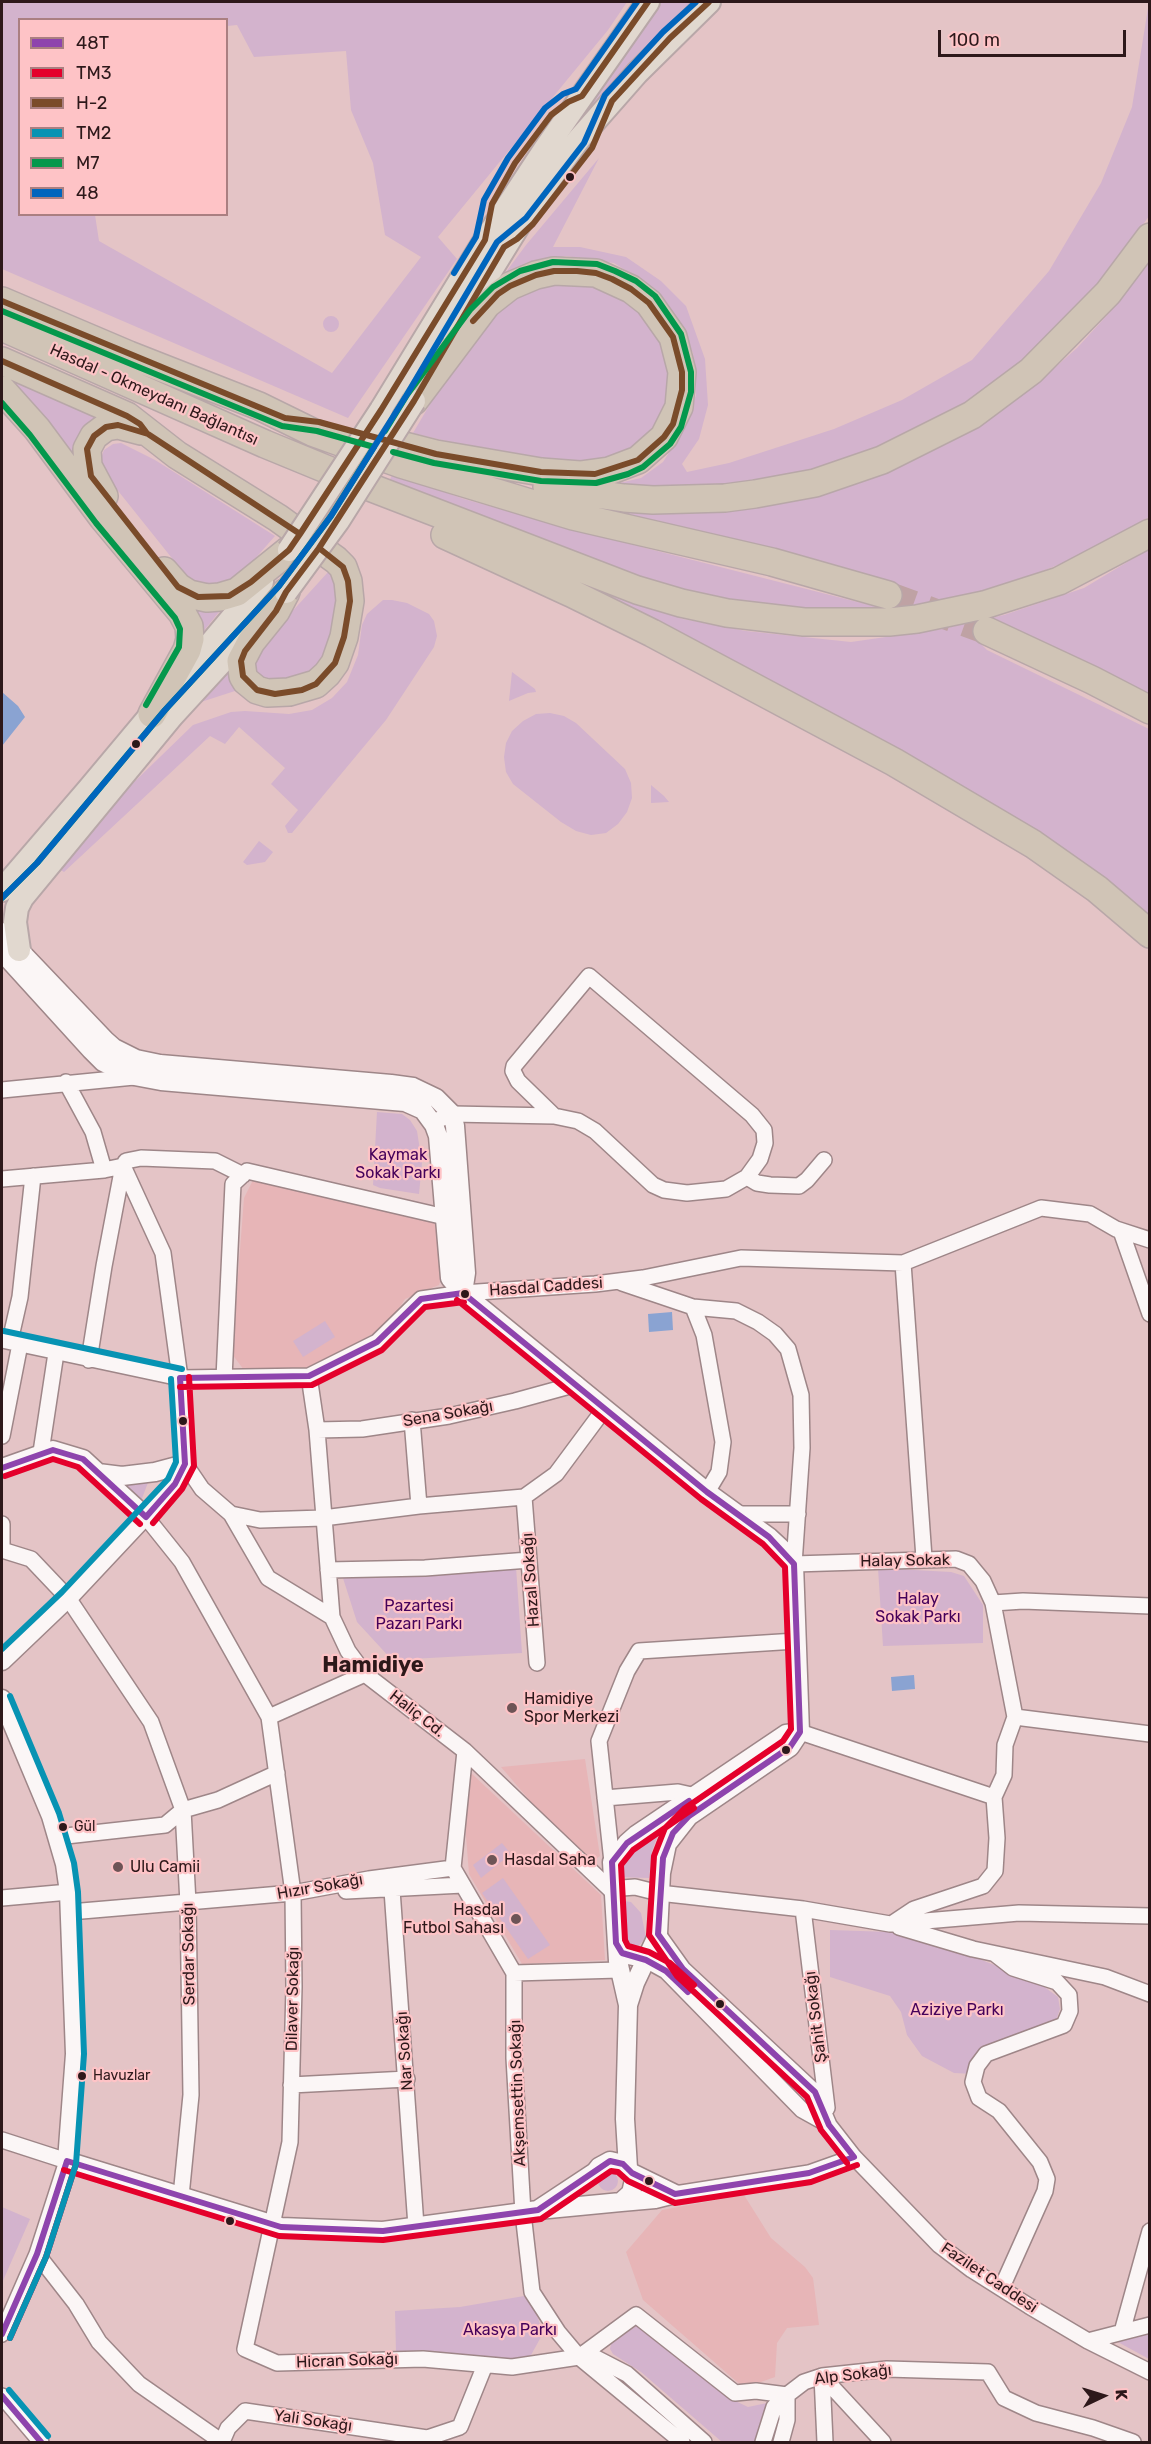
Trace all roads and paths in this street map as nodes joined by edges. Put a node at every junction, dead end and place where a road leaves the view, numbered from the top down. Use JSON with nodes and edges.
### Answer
{"nodes":[{"id":1,"x":648,"y":2,"type":"edge"},
{"id":2,"x":709,"y":2,"type":"edge"},
{"id":3,"x":1149,"y":237,"type":"edge"},
{"id":4,"x":2,"y":287,"type":"edge"},
{"id":5,"x":2,"y":301,"type":"edge"},
{"id":6,"x":2,"y":327,"type":"edge"},
{"id":7,"x":2,"y":341,"type":"edge"},
{"id":8,"x":129,"y":355,"type":"junction"},
{"id":9,"x":76,"y":360,"type":"junction"},
{"id":10,"x":2,"y":361,"type":"edge"},
{"id":11,"x":2,"y":390,"type":"edge"},
{"id":12,"x":414,"y":401,"type":"junction"},
{"id":13,"x":285,"y":418,"type":"junction"},
{"id":14,"x":148,"y":434,"type":"junction"},
{"id":15,"x":435,"y":454,"type":"junction"},
{"id":16,"x":308,"y":462,"type":"junction"},
{"id":17,"x":1149,"y":533,"type":"edge"},
{"id":18,"x":289,"y":550,"type":"junction"},
{"id":19,"x":286,"y":592,"type":"junction"},
{"id":20,"x":888,"y":595,"type":"tunnel mouth"},
{"id":21,"x":987,"y":631,"type":"tunnel mouth"},
{"id":22,"x":1149,"y":710,"type":"edge"},
{"id":23,"x":152,"y":714,"type":"junction"},
{"id":24,"x":44,"y":869,"type":"junction"},
{"id":25,"x":2,"y":890,"type":"edge"},
{"id":26,"x":2,"y":910,"type":"edge"},
{"id":27,"x":2,"y":932,"type":"edge"},
{"id":28,"x":1149,"y":934,"type":"edge"},
{"id":29,"x":10,"y":951,"type":"edge"},
{"id":30,"x":135,"y":1077,"type":"junction"},
{"id":31,"x":66,"y":1082,"type":"junction"},
{"id":32,"x":2,"y":1090,"type":"edge"},
{"id":33,"x":452,"y":1114,"type":"junction"},
{"id":34,"x":554,"y":1116,"type":"junction"},
{"id":35,"x":433,"y":1122,"type":"junction"},
{"id":36,"x":824,"y":1160,"type":"dead end"},
{"id":37,"x":123,"y":1166,"type":"junction"},
{"id":38,"x":104,"y":1170,"type":"junction"},
{"id":39,"x":243,"y":1175,"type":"junction"},
{"id":40,"x":33,"y":1176,"type":"junction"},
{"id":41,"x":747,"y":1177,"type":"junction"},
{"id":42,"x":2,"y":1179,"type":"edge"},
{"id":43,"x":454,"y":1217,"type":"junction"},
{"id":44,"x":1116,"y":1229,"type":"junction"},
{"id":45,"x":1149,"y":1240,"type":"edge"},
{"id":46,"x":903,"y":1263,"type":"junction"},
{"id":47,"x":616,"y":1282,"type":"junction"},
{"id":48,"x":463,"y":1293,"type":"junction"},
{"id":49,"x":693,"y":1306,"type":"junction"},
{"id":50,"x":1149,"y":1314,"type":"edge"},
{"id":51,"x":10,"y":1342,"type":"edge"},
{"id":52,"x":56,"y":1353,"type":"junction"},
{"id":53,"x":89,"y":1360,"type":"junction"},
{"id":54,"x":224,"y":1377,"type":"junction"},
{"id":55,"x":309,"y":1377,"type":"junction"},
{"id":56,"x":180,"y":1378,"type":"junction"},
{"id":57,"x":577,"y":1384,"type":"junction"},
{"id":58,"x":605,"y":1408,"type":"junction"},
{"id":59,"x":412,"y":1420,"type":"junction"},
{"id":60,"x":317,"y":1430,"type":"junction"},
{"id":61,"x":2,"y":1436,"type":"edge"},
{"id":62,"x":41,"y":1452,"type":"junction"},
{"id":63,"x":185,"y":1464,"type":"junction"},
{"id":64,"x":2,"y":1468,"type":"edge"},
{"id":65,"x":98,"y":1473,"type":"junction"},
{"id":66,"x":707,"y":1492,"type":"junction"},
{"id":67,"x":524,"y":1497,"type":"junction"},
{"id":68,"x":419,"y":1506,"type":"junction"},
{"id":69,"x":231,"y":1514,"type":"junction"},
{"id":70,"x":739,"y":1514,"type":"junction"},
{"id":71,"x":798,"y":1514,"type":"junction"},
{"id":72,"x":146,"y":1517,"type":"junction"},
{"id":73,"x":323,"y":1518,"type":"junction"},
{"id":74,"x":2,"y":1524,"type":"edge"},
{"id":75,"x":2,"y":1551,"type":"edge"},
{"id":76,"x":924,"y":1558,"type":"junction"},
{"id":77,"x":529,"y":1560,"type":"junction"},
{"id":78,"x":794,"y":1564,"type":"junction"},
{"id":79,"x":328,"y":1570,"type":"junction"},
{"id":80,"x":68,"y":1598,"type":"junction"},
{"id":81,"x":993,"y":1603,"type":"junction"},
{"id":82,"x":1149,"y":1606,"type":"edge"},
{"id":83,"x":332,"y":1617,"type":"junction"},
{"id":84,"x":796,"y":1641,"type":"junction"},
{"id":85,"x":2,"y":1661,"type":"edge"},
{"id":86,"x":537,"y":1663,"type":"dead end"},
{"id":87,"x":364,"y":1674,"type":"junction"},
{"id":88,"x":2,"y":1699,"type":"edge"},
{"id":89,"x":269,"y":1717,"type":"junction"},
{"id":90,"x":1015,"y":1717,"type":"junction"},
{"id":91,"x":800,"y":1732,"type":"junction"},
{"id":92,"x":1149,"y":1734,"type":"edge"},
{"id":93,"x":465,"y":1751,"type":"junction"},
{"id":94,"x":277,"y":1773,"type":"junction"},
{"id":95,"x":696,"y":1796,"type":"junction"},
{"id":96,"x":994,"y":1797,"type":"junction"},
{"id":97,"x":605,"y":1798,"type":"junction"},
{"id":98,"x":183,"y":1810,"type":"junction"},
{"id":99,"x":57,"y":1837,"type":"junction"},
{"id":100,"x":612,"y":1862,"type":"junction"},
{"id":101,"x":453,"y":1868,"type":"junction"},
{"id":102,"x":392,"y":1882,"type":"junction"},
{"id":103,"x":463,"y":1885,"type":"junction"},
{"id":104,"x":69,"y":1892,"type":"junction"},
{"id":105,"x":292,"y":1893,"type":"junction"},
{"id":106,"x":614,"y":1893,"type":"junction"},
{"id":107,"x":659,"y":1893,"type":"junction"},
{"id":108,"x":2,"y":1898,"type":"edge"},
{"id":109,"x":188,"y":1903,"type":"junction"},
{"id":110,"x":803,"y":1909,"type":"junction"},
{"id":111,"x":70,"y":1912,"type":"junction"},
{"id":112,"x":1149,"y":1916,"type":"edge"},
{"id":113,"x":890,"y":1924,"type":"junction"},
{"id":114,"x":658,"y":1934,"type":"junction"},
{"id":115,"x":616,"y":1943,"type":"junction"},
{"id":116,"x":995,"y":1954,"type":"junction"},
{"id":117,"x":646,"y":1960,"type":"junction"},
{"id":118,"x":620,"y":1970,"type":"junction"},
{"id":119,"x":514,"y":1973,"type":"junction"},
{"id":120,"x":1149,"y":1994,"type":"edge"},
{"id":121,"x":628,"y":2005,"type":"junction"},
{"id":122,"x":407,"y":2079,"type":"junction"},
{"id":123,"x":291,"y":2085,"type":"junction"},
{"id":124,"x":626,"y":2120,"type":"junction"},
{"id":125,"x":830,"y":2125,"type":"junction"},
{"id":126,"x":2,"y":2139,"type":"edge"},
{"id":127,"x":854,"y":2157,"type":"junction"},
{"id":128,"x":67,"y":2161,"type":"junction"},
{"id":129,"x":599,"y":2168,"type":"junction"},
{"id":130,"x":630,"y":2170,"type":"junction"},
{"id":131,"x":675,"y":2193,"type":"junction"},
{"id":132,"x":181,"y":2196,"type":"junction"},
{"id":133,"x":617,"y":2203,"type":"junction"},
{"id":134,"x":531,"y":2211,"type":"junction"},
{"id":135,"x":274,"y":2225,"type":"junction"},
{"id":136,"x":416,"y":2226,"type":"junction"},
{"id":137,"x":1149,"y":2232,"type":"edge"},
{"id":138,"x":37,"y":2254,"type":"junction"},
{"id":139,"x":1002,"y":2287,"type":"junction"},
{"id":140,"x":1149,"y":2325,"type":"edge"},
{"id":141,"x":1122,"y":2332,"type":"junction"},
{"id":142,"x":2,"y":2334,"type":"edge"},
{"id":143,"x":1088,"y":2341,"type":"junction"},
{"id":144,"x":579,"y":2357,"type":"junction"},
{"id":145,"x":485,"y":2365,"type":"junction"},
{"id":146,"x":1149,"y":2372,"type":"edge"},
{"id":147,"x":822,"y":2376,"type":"junction"},
{"id":148,"x":2,"y":2396,"type":"edge"},
{"id":149,"x":787,"y":2396,"type":"junction"},
{"id":150,"x":41,"y":2442,"type":"edge"},
{"id":151,"x":222,"y":2442,"type":"edge"},
{"id":152,"x":682,"y":2442,"type":"edge"},
{"id":153,"x":704,"y":2442,"type":"edge"},
{"id":154,"x":763,"y":2442,"type":"edge"},
{"id":155,"x":781,"y":2442,"type":"edge"},
{"id":156,"x":825,"y":2442,"type":"edge"},
{"id":157,"x":883,"y":2442,"type":"edge"},
{"id":158,"x":1132,"y":2442,"type":"edge"}],
"edges":[{"from":1,"to":18,"type":"main road","bridge":true},
{"from":2,"to":12,"type":"main road"},
{"from":3,"to":15,"type":"highway"},
{"from":4,"to":8,"type":"highway"},
{"from":5,"to":8,"type":"highway","name":"Hasdal - Okmeydanı Bağlantısı"},
{"from":6,"to":9,"type":"highway","name":"Hasdal - Okmeydanı Bağlantısı"},
{"from":7,"to":9,"type":"highway"},
{"from":8,"to":13,"type":"highway","name":"Hasdal - Okmeydanı Bağlantısı"},
{"from":9,"to":16,"type":"highway","name":"Hasdal - Okmeydanı Bağlantısı"},
{"from":10,"to":14,"type":"highway"},
{"from":11,"to":23,"type":"highway"},
{"from":12,"to":15,"type":"highway"},
{"from":12,"to":19,"type":"main road","bridge":true},
{"from":13,"to":15,"type":"highway"},
{"from":13,"to":20,"type":"highway"},
{"from":14,"to":18,"type":"highway"},
{"from":14,"to":19,"type":"highway"},
{"from":16,"to":17,"type":"highway"},
{"from":16,"to":28,"type":"highway"},
{"from":18,"to":23,"type":"main road"},
{"from":19,"to":24,"type":"main road"},
{"from":21,"to":22,"type":"highway"},
{"from":23,"to":25,"type":"main road"},
{"from":24,"to":26,"type":"main road"},
{"from":24,"to":29,"type":"main road"},
{"from":27,"to":29,"type":"street"},
{"from":29,"to":30,"type":"street"},
{"from":29,"to":33,"type":"street"},
{"from":30,"to":31,"type":"street"},
{"from":30,"to":35,"type":"street"},
{"from":31,"to":32,"type":"street"},
{"from":31,"to":38,"type":"street"},
{"from":33,"to":34,"type":"street"},
{"from":33,"to":35,"type":"street"},
{"from":33,"to":43,"type":"street"},
{"from":34,"to":41,"type":"street"},
{"from":34,"to":41,"type":"street"},
{"from":35,"to":43,"type":"street"},
{"from":36,"to":41,"type":"street"},
{"from":37,"to":38,"type":"street"},
{"from":37,"to":39,"type":"street"},
{"from":37,"to":53,"type":"street"},
{"from":37,"to":56,"type":"street"},
{"from":38,"to":40,"type":"street"},
{"from":39,"to":43,"type":"street"},
{"from":39,"to":54,"type":"street"},
{"from":40,"to":42,"type":"street"},
{"from":40,"to":51,"type":"street"},
{"from":43,"to":48,"type":"street"},
{"from":44,"to":45,"type":"street"},
{"from":44,"to":46,"type":"street"},
{"from":44,"to":50,"type":"street"},
{"from":46,"to":47,"type":"street","name":"Hasdal Caddesi"},
{"from":46,"to":76,"type":"street"},
{"from":47,"to":48,"type":"street","name":"Hasdal Caddesi"},
{"from":47,"to":49,"type":"street"},
{"from":48,"to":55,"type":"street","name":"Hasdal Caddesi"},
{"from":48,"to":57,"type":"street"},
{"from":49,"to":66,"type":"street"},
{"from":49,"to":71,"type":"street"},
{"from":51,"to":52,"type":"street","name":"Hasdal Caddesi"},
{"from":51,"to":61,"type":"street"},
{"from":52,"to":53,"type":"street","name":"Hasdal Caddesi"},
{"from":52,"to":62,"type":"street"},
{"from":53,"to":56,"type":"street","name":"Hasdal Caddesi"},
{"from":54,"to":55,"type":"street","name":"Hasdal Caddesi"},
{"from":54,"to":56,"type":"street","name":"Hasdal Caddesi"},
{"from":55,"to":60,"type":"street","name":"Haliç Cd."},
{"from":56,"to":63,"type":"street"},
{"from":57,"to":58,"type":"street"},
{"from":57,"to":59,"type":"street","name":"Sena Sokağı"},
{"from":58,"to":66,"type":"street"},
{"from":58,"to":67,"type":"street"},
{"from":59,"to":60,"type":"street","name":"Sena Sokağı"},
{"from":59,"to":68,"type":"street"},
{"from":60,"to":73,"type":"street","name":"Haliç Cd."},
{"from":62,"to":64,"type":"street"},
{"from":62,"to":65,"type":"street"},
{"from":63,"to":65,"type":"street"},
{"from":63,"to":69,"type":"street"},
{"from":63,"to":72,"type":"street"},
{"from":65,"to":72,"type":"street"},
{"from":66,"to":70,"type":"street"},
{"from":67,"to":68,"type":"street"},
{"from":67,"to":77,"type":"street","name":"Hazal Sokağı"},
{"from":68,"to":73,"type":"street"},
{"from":69,"to":73,"type":"street"},
{"from":69,"to":83,"type":"street"},
{"from":70,"to":71,"type":"street"},
{"from":70,"to":78,"type":"street"},
{"from":71,"to":78,"type":"street"},
{"from":72,"to":80,"type":"street"},
{"from":72,"to":89,"type":"street","name":"Dilaver Sokağı"},
{"from":73,"to":79,"type":"street","name":"Haliç Cd."},
{"from":74,"to":75,"type":"street"},
{"from":75,"to":80,"type":"street","name":"Serdar Sokağı"},
{"from":76,"to":78,"type":"street","name":"Halay Sokak"},
{"from":76,"to":81,"type":"street","name":"Halay Sokak"},
{"from":77,"to":79,"type":"street"},
{"from":77,"to":86,"type":"street","name":"Hazal Sokağı"},
{"from":78,"to":84,"type":"street"},
{"from":79,"to":83,"type":"street","name":"Haliç Cd."},
{"from":80,"to":85,"type":"street"},
{"from":80,"to":98,"type":"street","name":"Serdar Sokağı"},
{"from":81,"to":82,"type":"street"},
{"from":81,"to":90,"type":"street"},
{"from":83,"to":87,"type":"street","name":"Haliç Cd."},
{"from":84,"to":91,"type":"street"},
{"from":84,"to":97,"type":"street"},
{"from":87,"to":89,"type":"street"},
{"from":87,"to":93,"type":"street","name":"Haliç Cd."},
{"from":88,"to":99,"type":"street"},
{"from":89,"to":94,"type":"street","name":"Dilaver Sokağı"},
{"from":90,"to":92,"type":"street"},
{"from":90,"to":96,"type":"street"},
{"from":91,"to":95,"type":"street"},
{"from":91,"to":96,"type":"street"},
{"from":91,"to":107,"type":"street"},
{"from":93,"to":101,"type":"street"},
{"from":93,"to":106,"type":"street","name":"Haliç Cd."},
{"from":94,"to":98,"type":"street"},
{"from":94,"to":105,"type":"street","name":"Dilaver Sokağı"},
{"from":95,"to":97,"type":"street"},
{"from":95,"to":100,"type":"street"},
{"from":96,"to":113,"type":"street"},
{"from":97,"to":100,"type":"street"},
{"from":98,"to":99,"type":"street"},
{"from":98,"to":109,"type":"street","name":"Serdar Sokağı"},
{"from":99,"to":104,"type":"street"},
{"from":100,"to":106,"type":"street"},
{"from":101,"to":102,"type":"street","name":"Hızır Sokağı"},
{"from":101,"to":103,"type":"street"},
{"from":102,"to":103,"type":"street"},
{"from":102,"to":105,"type":"street","name":"Hızır Sokağı"},
{"from":102,"to":122,"type":"street","name":"Nar Sokağı"},
{"from":103,"to":119,"type":"street"},
{"from":104,"to":108,"type":"street"},
{"from":104,"to":111,"type":"street"},
{"from":105,"to":109,"type":"street","name":"Hızır Sokağı"},
{"from":105,"to":123,"type":"street","name":"Dilaver Sokağı"},
{"from":106,"to":107,"type":"street"},
{"from":106,"to":115,"type":"street"},
{"from":107,"to":110,"type":"street"},
{"from":107,"to":114,"type":"street"},
{"from":109,"to":111,"type":"street","name":"Hızır Sokağı"},
{"from":109,"to":132,"type":"street","name":"Serdar Sokağı"},
{"from":110,"to":113,"type":"street"},
{"from":110,"to":125,"type":"street","name":"Şahit Sokağı"},
{"from":111,"to":128,"type":"street"},
{"from":112,"to":113,"type":"street"},
{"from":113,"to":116,"type":"street"},
{"from":114,"to":117,"type":"street"},
{"from":114,"to":125,"type":"street"},
{"from":115,"to":117,"type":"street"},
{"from":115,"to":118,"type":"street"},
{"from":116,"to":120,"type":"street"},
{"from":116,"to":139,"type":"street"},
{"from":117,"to":121,"type":"street"},
{"from":117,"to":125,"type":"street"},
{"from":118,"to":119,"type":"street"},
{"from":118,"to":121,"type":"street"},
{"from":119,"to":134,"type":"street","name":"Akşemsettin Sokağı"},
{"from":121,"to":124,"type":"street"},
{"from":122,"to":123,"type":"street"},
{"from":122,"to":136,"type":"street","name":"Nar Sokağı"},
{"from":123,"to":135,"type":"street","name":"Dilaver Sokağı"},
{"from":124,"to":129,"type":"street"},
{"from":124,"to":130,"type":"street"},
{"from":125,"to":127,"type":"street","name":"Fazilet Caddesi"},
{"from":126,"to":128,"type":"street"},
{"from":127,"to":131,"type":"street"},
{"from":127,"to":139,"type":"street","name":"Fazilet Caddesi"},
{"from":128,"to":132,"type":"street"},
{"from":128,"to":138,"type":"street"},
{"from":129,"to":130,"type":"street"},
{"from":129,"to":133,"type":"street"},
{"from":129,"to":134,"type":"street"},
{"from":130,"to":131,"type":"street"},
{"from":130,"to":133,"type":"street"},
{"from":131,"to":133,"type":"street"},
{"from":132,"to":135,"type":"street"},
{"from":133,"to":134,"type":"street"},
{"from":134,"to":136,"type":"street"},
{"from":134,"to":144,"type":"street"},
{"from":135,"to":136,"type":"street"},
{"from":135,"to":145,"type":"street","name":"Hicran Sokağı"},
{"from":137,"to":141,"type":"street"},
{"from":138,"to":142,"type":"street"},
{"from":138,"to":151,"type":"street"},
{"from":139,"to":143,"type":"street","name":"Fazilet Caddesi"},
{"from":140,"to":141,"type":"street"},
{"from":141,"to":143,"type":"street"},
{"from":143,"to":146,"type":"street","name":"Fazilet Caddesi"},
{"from":144,"to":145,"type":"street","name":"Hicran Sokağı"},
{"from":144,"to":149,"type":"street"},
{"from":144,"to":152,"type":"street"},
{"from":144,"to":153,"type":"street"},
{"from":145,"to":151,"type":"street","name":"Yali Sokağı"},
{"from":147,"to":149,"type":"street","name":"Alp Sokağı"},
{"from":147,"to":156,"type":"street"},
{"from":147,"to":157,"type":"street"},
{"from":147,"to":158,"type":"street","name":"Alp Sokağı"},
{"from":148,"to":150,"type":"street"},
{"from":149,"to":154,"type":"street"},
{"from":149,"to":155,"type":"street"}]}
